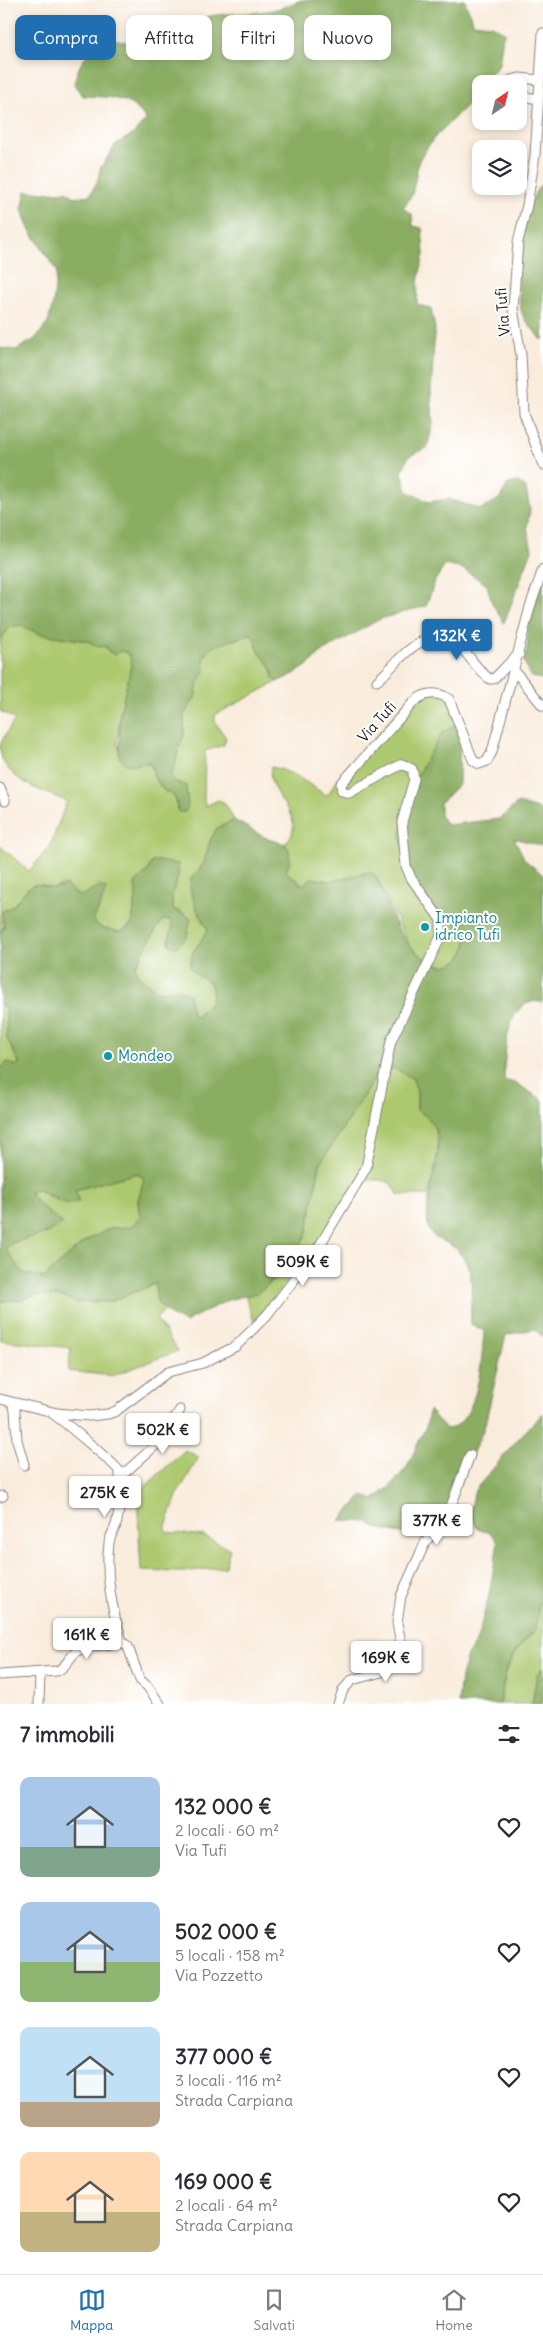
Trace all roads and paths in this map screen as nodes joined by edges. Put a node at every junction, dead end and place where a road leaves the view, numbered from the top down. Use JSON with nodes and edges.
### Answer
{"nodes":[{"id":1,"x":543,"y":33,"type":"edge"},
{"id":2,"x":528,"y":79,"type":"edge"},
{"id":3,"x":540,"y":80,"type":"junction"},
{"id":4,"x":528,"y":97,"type":"edge"},
{"id":5,"x":539,"y":99,"type":"junction"},
{"id":6,"x":543,"y":465,"type":"edge"},
{"id":7,"x":543,"y":570,"type":"edge"},
{"id":8,"x":519,"y":655,"type":"junction"},
{"id":9,"x":514,"y":670,"type":"junction"},
{"id":10,"x":377,"y":681,"type":"dead end"},
{"id":11,"x":543,"y":706,"type":"edge"},
{"id":12,"x":0,"y":788,"type":"edge"},
{"id":13,"x":5,"y":800,"type":"dead end"},
{"id":14,"x":0,"y":1399,"type":"edge"},
{"id":15,"x":12,"y":1402,"type":"junction"},
{"id":16,"x":46,"y":1410,"type":"junction"},
{"id":17,"x":180,"y":1410,"type":"dead end"},
{"id":18,"x":470,"y":1455,"type":"dead end"},
{"id":19,"x":24,"y":1465,"type":"dead end"},
{"id":20,"x":120,"y":1478,"type":"junction"},
{"id":21,"x":122,"y":1641,"type":"junction"},
{"id":22,"x":40,"y":1673,"type":"junction"},
{"id":23,"x":0,"y":1675,"type":"edge"},
{"id":24,"x":39,"y":1704,"type":"edge"},
{"id":25,"x":160,"y":1704,"type":"edge"},
{"id":26,"x":338,"y":1704,"type":"edge"}],
"edges":[{"from":1,"to":3,"type":"street","name":"Via Tufi"},
{"from":2,"to":3,"type":"street"},
{"from":3,"to":5,"type":"street","name":"Via Tufi"},
{"from":4,"to":5,"type":"street"},
{"from":5,"to":6,"type":"street","name":"Via Tufi"},
{"from":7,"to":8,"type":"street","name":"Via Tufi"},
{"from":8,"to":9,"type":"street","name":"Via Tufi"},
{"from":8,"to":10,"type":"street"},
{"from":9,"to":11,"type":"street"},
{"from":9,"to":16,"type":"street","name":"Via Tufi"},
{"from":12,"to":13,"type":"street"},
{"from":14,"to":15,"type":"street"},
{"from":15,"to":16,"type":"street"},
{"from":15,"to":19,"type":"street"},
{"from":16,"to":20,"type":"street"},
{"from":17,"to":20,"type":"street"},
{"from":18,"to":26,"type":"street"},
{"from":20,"to":21,"type":"street"},
{"from":21,"to":22,"type":"street"},
{"from":21,"to":25,"type":"street"},
{"from":22,"to":23,"type":"street"},
{"from":22,"to":24,"type":"street"}]}
